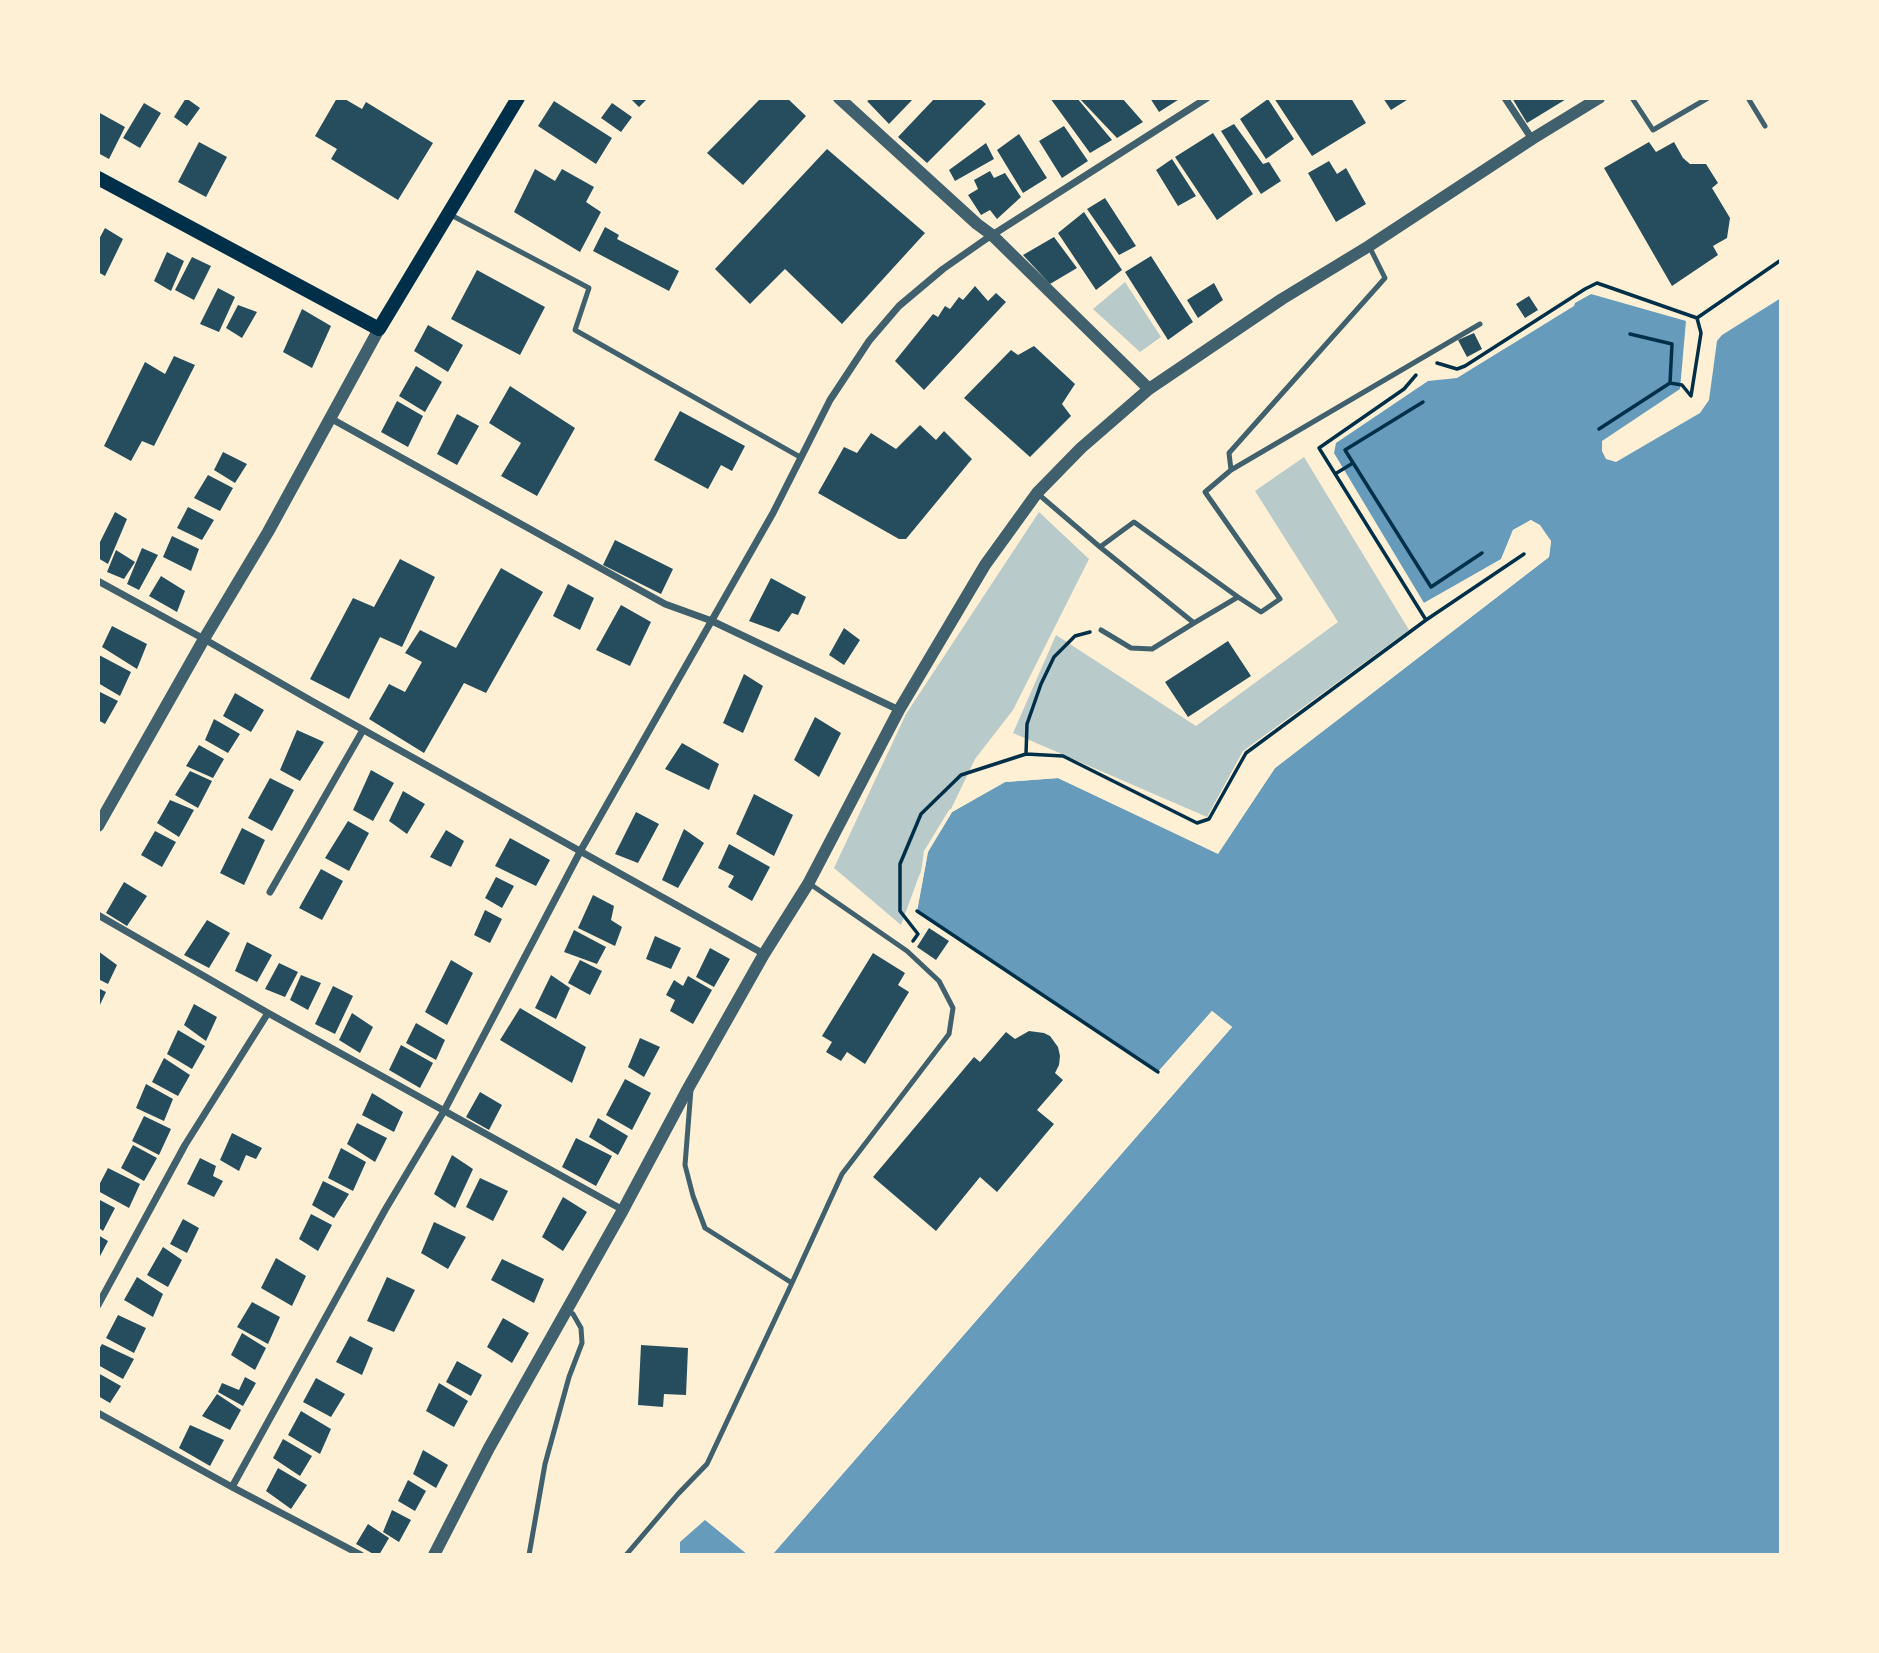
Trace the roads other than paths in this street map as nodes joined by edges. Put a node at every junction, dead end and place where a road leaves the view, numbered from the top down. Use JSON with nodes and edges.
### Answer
{"nodes":[{"id":1,"x":518,"y":98,"type":"edge"},
{"id":2,"x":839,"y":98,"type":"edge"},
{"id":3,"x":1207,"y":98,"type":"edge"},
{"id":4,"x":1505,"y":98,"type":"edge"},
{"id":5,"x":1599,"y":98,"type":"edge"},
{"id":6,"x":1632,"y":98,"type":"edge"},
{"id":7,"x":1707,"y":98,"type":"edge"},
{"id":8,"x":1748,"y":98,"type":"edge"},
{"id":9,"x":1765,"y":126,"type":"dead end"},
{"id":10,"x":1532,"y":139,"type":"junction"},
{"id":11,"x":98,"y":178,"type":"edge"},
{"id":12,"x":449,"y":213,"type":"junction"},
{"id":13,"x":992,"y":235,"type":"junction"},
{"id":14,"x":1368,"y":246,"type":"junction"},
{"id":15,"x":1480,"y":324,"type":"dead end"},
{"id":16,"x":379,"y":329,"type":"junction"},
{"id":17,"x":1149,"y":389,"type":"junction"},
{"id":18,"x":330,"y":418,"type":"junction"},
{"id":19,"x":800,"y":457,"type":"junction"},
{"id":20,"x":1231,"y":470,"type":"junction"},
{"id":21,"x":1037,"y":493,"type":"junction"},
{"id":22,"x":1100,"y":547,"type":"junction"},
{"id":23,"x":98,"y":581,"type":"edge"},
{"id":24,"x":1238,"y":597,"type":"junction"},
{"id":25,"x":712,"y":621,"type":"junction"},
{"id":26,"x":1194,"y":623,"type":"junction"},
{"id":27,"x":1101,"y":630,"type":"road end"},
{"id":28,"x":204,"y":639,"type":"junction"},
{"id":29,"x":899,"y":710,"type":"junction"},
{"id":30,"x":363,"y":730,"type":"junction"},
{"id":31,"x":98,"y":826,"type":"edge"},
{"id":32,"x":581,"y":850,"type":"junction"},
{"id":33,"x":808,"y":884,"type":"junction"},
{"id":34,"x":270,"y":892,"type":"dead end"},
{"id":35,"x":98,"y":915,"type":"edge"},
{"id":36,"x":764,"y":954,"type":"junction"},
{"id":37,"x":268,"y":1013,"type":"junction"},
{"id":38,"x":692,"y":1083,"type":"junction"},
{"id":39,"x":444,"y":1111,"type":"junction"},
{"id":40,"x":623,"y":1210,"type":"junction"},
{"id":41,"x":792,"y":1283,"type":"junction"},
{"id":42,"x":98,"y":1305,"type":"edge"},
{"id":43,"x":566,"y":1310,"type":"junction"},
{"id":44,"x":98,"y":1413,"type":"edge"},
{"id":45,"x":232,"y":1488,"type":"junction"},
{"id":46,"x":361,"y":1555,"type":"edge"},
{"id":47,"x":434,"y":1555,"type":"edge"},
{"id":48,"x":529,"y":1555,"type":"edge"},
{"id":49,"x":626,"y":1555,"type":"edge"}],
"edges":[{"from":1,"to":12,"type":"main road"},
{"from":2,"to":13,"type":"street"},
{"from":3,"to":13,"type":"street"},
{"from":4,"to":10,"type":"street"},
{"from":5,"to":10,"type":"street"},
{"from":6,"to":7,"type":"lane"},
{"from":8,"to":9,"type":"lane"},
{"from":10,"to":14,"type":"street"},
{"from":11,"to":16,"type":"main road"},
{"from":12,"to":16,"type":"main road"},
{"from":12,"to":19,"type":"lane"},
{"from":13,"to":17,"type":"street"},
{"from":13,"to":19,"type":"street"},
{"from":14,"to":17,"type":"street"},
{"from":14,"to":20,"type":"lane"},
{"from":15,"to":20,"type":"lane"},
{"from":16,"to":18,"type":"street"},
{"from":17,"to":21,"type":"street"},
{"from":18,"to":25,"type":"street"},
{"from":18,"to":28,"type":"street"},
{"from":19,"to":25,"type":"street"},
{"from":20,"to":24,"type":"lane"},
{"from":21,"to":22,"type":"lane"},
{"from":21,"to":29,"type":"street"},
{"from":22,"to":24,"type":"lane"},
{"from":22,"to":26,"type":"lane"},
{"from":23,"to":28,"type":"street"},
{"from":24,"to":26,"type":"lane"},
{"from":25,"to":29,"type":"street"},
{"from":25,"to":32,"type":"street"},
{"from":26,"to":27,"type":"lane"},
{"from":28,"to":30,"type":"street"},
{"from":28,"to":31,"type":"street"},
{"from":29,"to":33,"type":"street"},
{"from":30,"to":32,"type":"street"},
{"from":30,"to":34,"type":"street"},
{"from":32,"to":36,"type":"street"},
{"from":32,"to":39,"type":"street"},
{"from":33,"to":36,"type":"street"},
{"from":33,"to":41,"type":"lane"},
{"from":35,"to":37,"type":"street"},
{"from":36,"to":38,"type":"street"},
{"from":37,"to":39,"type":"street"},
{"from":37,"to":42,"type":"street"},
{"from":38,"to":40,"type":"street"},
{"from":38,"to":41,"type":"lane"},
{"from":39,"to":40,"type":"street"},
{"from":39,"to":45,"type":"street"},
{"from":40,"to":43,"type":"street"},
{"from":41,"to":49,"type":"lane"},
{"from":43,"to":47,"type":"street"},
{"from":43,"to":48,"type":"lane"},
{"from":44,"to":45,"type":"street"},
{"from":45,"to":46,"type":"street"}]}
